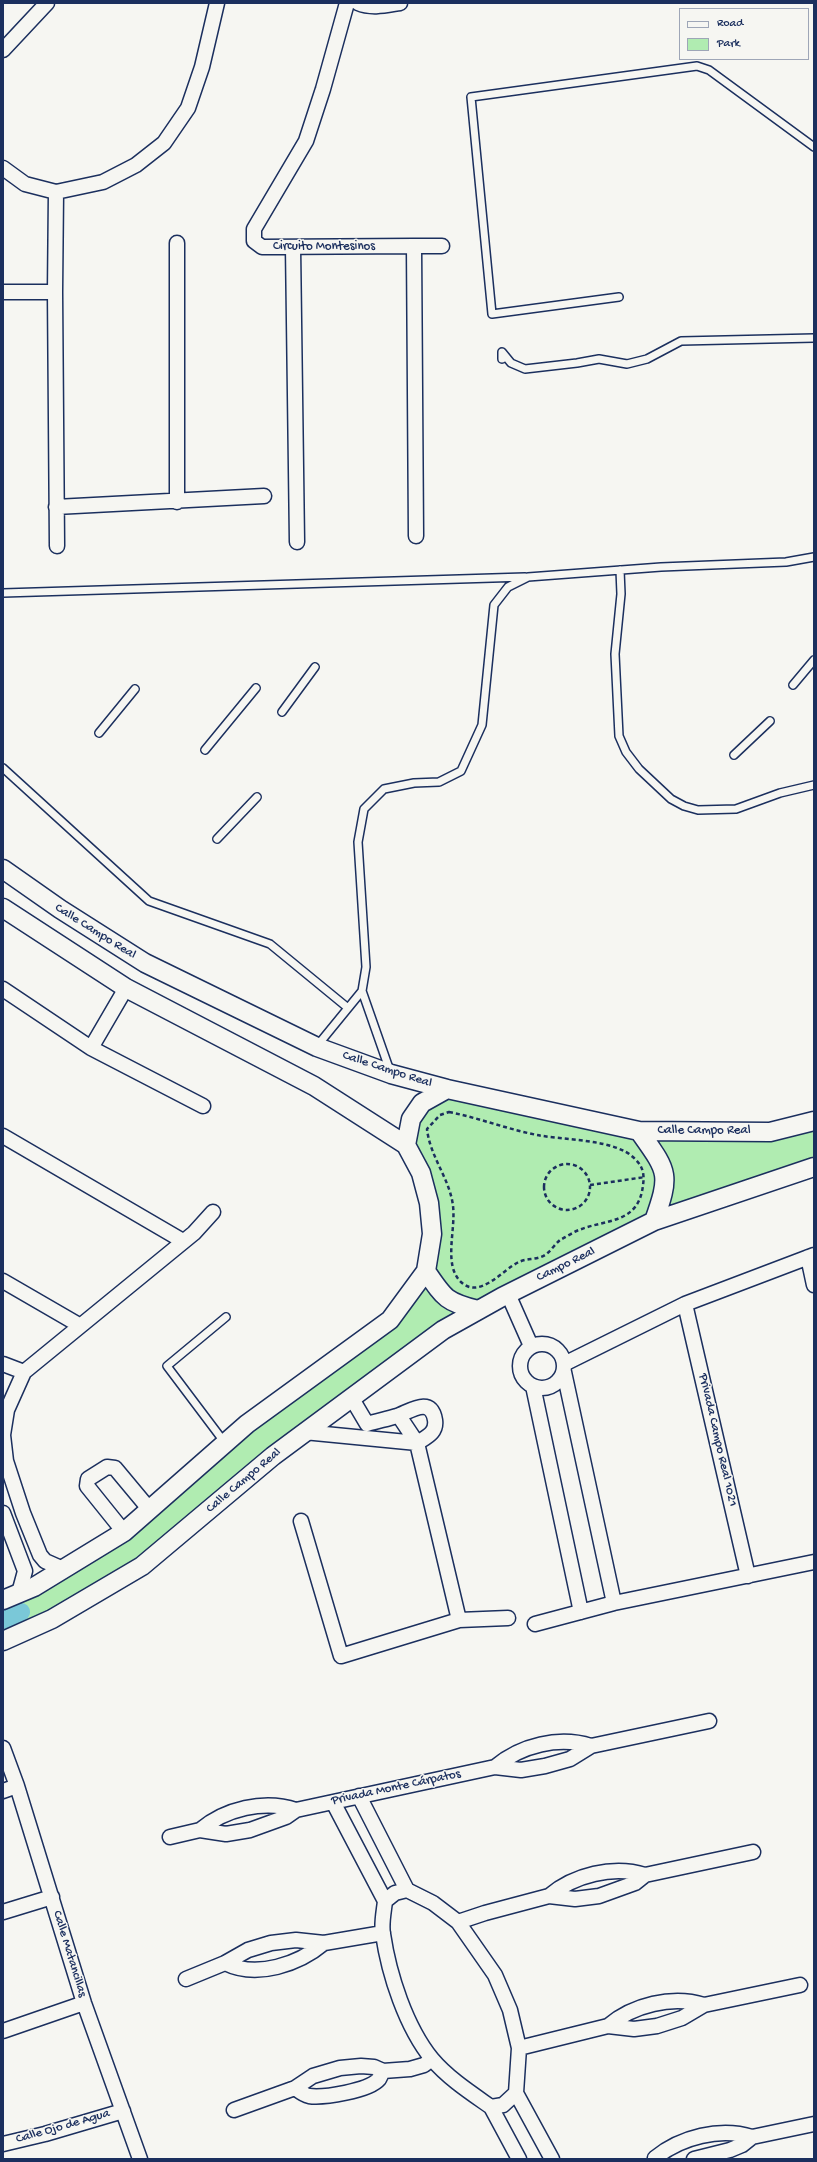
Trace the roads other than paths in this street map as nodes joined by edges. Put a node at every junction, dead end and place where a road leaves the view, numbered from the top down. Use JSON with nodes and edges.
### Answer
{"nodes":[{"id":1,"x":47,"y":3,"type":"edge"},
{"id":2,"x":217,"y":3,"type":"edge"},
{"id":3,"x":347,"y":3,"type":"edge"},
{"id":4,"x":358,"y":3,"type":"edge"},
{"id":5,"x":400,"y":3,"type":"edge"},
{"id":6,"x":3,"y":50,"type":"edge"},
{"id":7,"x":814,"y":147,"type":"edge"},
{"id":8,"x":3,"y":168,"type":"edge"},
{"id":9,"x":56,"y":192,"type":"junction"},
{"id":10,"x":177,"y":243,"type":"dead end"},
{"id":11,"x":414,"y":246,"type":"junction"},
{"id":12,"x":442,"y":246,"type":"dead end"},
{"id":13,"x":293,"y":247,"type":"junction"},
{"id":14,"x":3,"y":292,"type":"edge"},
{"id":15,"x":55,"y":292,"type":"junction"},
{"id":16,"x":619,"y":297,"type":"dead end"},
{"id":17,"x":814,"y":338,"type":"edge"},
{"id":18,"x":502,"y":359,"type":"dead end"},
{"id":19,"x":264,"y":496,"type":"dead end"},
{"id":20,"x":177,"y":502,"type":"junction"},
{"id":21,"x":56,"y":507,"type":"junction"},
{"id":22,"x":416,"y":536,"type":"dead end"},
{"id":23,"x":297,"y":542,"type":"dead end"},
{"id":24,"x":57,"y":546,"type":"dead end"},
{"id":25,"x":814,"y":558,"type":"edge"},
{"id":26,"x":620,"y":570,"type":"junction"},
{"id":27,"x":528,"y":577,"type":"junction"},
{"id":28,"x":3,"y":593,"type":"edge"},
{"id":29,"x":814,"y":660,"type":"edge"},
{"id":30,"x":315,"y":667,"type":"dead end"},
{"id":31,"x":793,"y":685,"type":"dead end"},
{"id":32,"x":256,"y":688,"type":"dead end"},
{"id":33,"x":135,"y":689,"type":"dead end"},
{"id":34,"x":282,"y":712,"type":"dead end"},
{"id":35,"x":770,"y":721,"type":"dead end"},
{"id":36,"x":99,"y":733,"type":"dead end"},
{"id":37,"x":205,"y":750,"type":"dead end"},
{"id":38,"x":734,"y":755,"type":"dead end"},
{"id":39,"x":3,"y":768,"type":"edge"},
{"id":40,"x":814,"y":785,"type":"edge"},
{"id":41,"x":257,"y":797,"type":"dead end"},
{"id":42,"x":217,"y":839,"type":"dead end"},
{"id":43,"x":3,"y":869,"type":"edge"},
{"id":44,"x":3,"y":908,"type":"edge"},
{"id":45,"x":126,"y":988,"type":"junction"},
{"id":46,"x":3,"y":989,"type":"edge"},
{"id":47,"x":362,"y":991,"type":"junction"},
{"id":48,"x":348,"y":1008,"type":"junction"},
{"id":49,"x":317,"y":1046,"type":"junction"},
{"id":50,"x":91,"y":1048,"type":"junction"},
{"id":51,"x":391,"y":1074,"type":"junction"},
{"id":52,"x":447,"y":1089,"type":"junction"},
{"id":53,"x":203,"y":1106,"type":"dead end"},
{"id":54,"x":814,"y":1121,"type":"edge"},
{"id":55,"x":639,"y":1131,"type":"junction"},
{"id":56,"x":3,"y":1136,"type":"edge"},
{"id":57,"x":406,"y":1145,"type":"junction"},
{"id":58,"x":814,"y":1167,"type":"edge"},
{"id":59,"x":213,"y":1212,"type":"dead end"},
{"id":60,"x":654,"y":1221,"type":"junction"},
{"id":61,"x":183,"y":1241,"type":"junction"},
{"id":62,"x":811,"y":1256,"type":"edge"},
{"id":63,"x":426,"y":1271,"type":"junction"},
{"id":64,"x":3,"y":1281,"type":"edge"},
{"id":65,"x":814,"y":1285,"type":"edge"},
{"id":66,"x":508,"y":1294,"type":"junction"},
{"id":67,"x":685,"y":1304,"type":"junction"},
{"id":68,"x":478,"y":1310,"type":"junction"},
{"id":69,"x":226,"y":1317,"type":"dead end"},
{"id":70,"x":79,"y":1326,"type":"junction"},
{"id":71,"x":531,"y":1346,"type":"junction"},
{"id":72,"x":3,"y":1364,"type":"edge"},
{"id":73,"x":564,"y":1368,"type":"junction"},
{"id":74,"x":24,"y":1372,"type":"junction"},
{"id":75,"x":532,"y":1386,"type":"junction"},
{"id":76,"x":351,"y":1397,"type":"junction"},
{"id":77,"x":399,"y":1416,"type":"junction"},
{"id":78,"x":367,"y":1424,"type":"junction"},
{"id":79,"x":304,"y":1432,"type":"junction"},
{"id":80,"x":370,"y":1439,"type":"junction"},
{"id":81,"x":225,"y":1443,"type":"junction"},
{"id":82,"x":417,"y":1443,"type":"junction"},
{"id":83,"x":7,"y":1475,"type":"edge"},
{"id":84,"x":21,"y":1508,"type":"junction"},
{"id":85,"x":150,"y":1510,"type":"junction"},
{"id":86,"x":3,"y":1513,"type":"edge"},
{"id":87,"x":301,"y":1521,"type":"dead end"},
{"id":88,"x":124,"y":1532,"type":"junction"},
{"id":89,"x":814,"y":1562,"type":"edge"},
{"id":90,"x":63,"y":1569,"type":"junction"},
{"id":91,"x":748,"y":1576,"type":"junction"},
{"id":92,"x":19,"y":1593,"type":"junction"},
{"id":93,"x":3,"y":1600,"type":"edge"},
{"id":94,"x":614,"y":1603,"type":"junction"},
{"id":95,"x":580,"y":1612,"type":"junction"},
{"id":96,"x":508,"y":1618,"type":"dead end"},
{"id":97,"x":459,"y":1620,"type":"junction"},
{"id":98,"x":535,"y":1624,"type":"dead end"},
{"id":99,"x":3,"y":1641,"type":"edge"},
{"id":100,"x":709,"y":1721,"type":"dead end"},
{"id":101,"x":592,"y":1746,"type":"junction"},
{"id":102,"x":3,"y":1748,"type":"edge"},
{"id":103,"x":495,"y":1767,"type":"junction"},
{"id":104,"x":17,"y":1786,"type":"junction"},
{"id":105,"x":3,"y":1791,"type":"edge"},
{"id":106,"x":360,"y":1796,"type":"junction"},
{"id":107,"x":334,"y":1802,"type":"junction"},
{"id":108,"x":296,"y":1810,"type":"junction"},
{"id":109,"x":200,"y":1830,"type":"junction"},
{"id":110,"x":170,"y":1837,"type":"dead end"},
{"id":111,"x":753,"y":1852,"type":"dead end"},
{"id":112,"x":645,"y":1875,"type":"junction"},
{"id":113,"x":407,"y":1890,"type":"junction"},
{"id":114,"x":549,"y":1896,"type":"junction"},
{"id":115,"x":52,"y":1897,"type":"junction"},
{"id":116,"x":385,"y":1901,"type":"junction"},
{"id":117,"x":3,"y":1912,"type":"edge"},
{"id":118,"x":458,"y":1922,"type":"junction"},
{"id":119,"x":383,"y":1933,"type":"junction"},
{"id":120,"x":324,"y":1943,"type":"junction"},
{"id":121,"x":225,"y":1963,"type":"junction"},
{"id":122,"x":186,"y":1979,"type":"dead end"},
{"id":123,"x":800,"y":1984,"type":"dead end"},
{"id":124,"x":84,"y":2003,"type":"junction"},
{"id":125,"x":704,"y":2005,"type":"junction"},
{"id":126,"x":608,"y":2026,"type":"junction"},
{"id":127,"x":3,"y":2032,"type":"edge"},
{"id":128,"x":519,"y":2048,"type":"junction"},
{"id":129,"x":432,"y":2059,"type":"junction"},
{"id":130,"x":383,"y":2071,"type":"junction"},
{"id":131,"x":295,"y":2088,"type":"junction"},
{"id":132,"x":516,"y":2093,"type":"junction"},
{"id":133,"x":492,"y":2107,"type":"junction"},
{"id":134,"x":234,"y":2110,"type":"dead end"},
{"id":135,"x":123,"y":2111,"type":"junction"},
{"id":136,"x":814,"y":2124,"type":"edge"},
{"id":137,"x":752,"y":2137,"type":"junction"},
{"id":138,"x":3,"y":2144,"type":"edge"},
{"id":139,"x":140,"y":2159,"type":"edge"},
{"id":140,"x":519,"y":2159,"type":"edge"},
{"id":141,"x":552,"y":2159,"type":"edge"},
{"id":142,"x":656,"y":2159,"type":"edge"},
{"id":143,"x":694,"y":2159,"type":"edge"}],
"edges":[{"from":1,"to":6,"type":"street"},
{"from":2,"to":9,"type":"street"},
{"from":3,"to":13,"type":"street","name":"Circuito Montesinos"},
{"from":4,"to":5,"type":"street"},
{"from":7,"to":16,"type":"lane"},
{"from":8,"to":9,"type":"street"},
{"from":9,"to":15,"type":"street"},
{"from":10,"to":20,"type":"street"},
{"from":11,"to":12,"type":"street","name":"Circuito Montesinos"},
{"from":11,"to":13,"type":"street","name":"Circuito Montesinos"},
{"from":11,"to":22,"type":"street"},
{"from":13,"to":23,"type":"street"},
{"from":14,"to":15,"type":"street"},
{"from":15,"to":21,"type":"street"},
{"from":17,"to":18,"type":"lane"},
{"from":19,"to":20,"type":"street"},
{"from":20,"to":21,"type":"street"},
{"from":21,"to":24,"type":"street"},
{"from":25,"to":26,"type":"lane"},
{"from":26,"to":27,"type":"lane"},
{"from":26,"to":40,"type":"lane"},
{"from":27,"to":28,"type":"lane"},
{"from":27,"to":47,"type":"lane"},
{"from":29,"to":31,"type":"lane"},
{"from":30,"to":34,"type":"lane"},
{"from":32,"to":37,"type":"lane"},
{"from":33,"to":36,"type":"lane"},
{"from":35,"to":38,"type":"lane"},
{"from":39,"to":48,"type":"lane"},
{"from":41,"to":42,"type":"lane"},
{"from":43,"to":49,"type":"street","name":"Calle Campo Real"},
{"from":44,"to":45,"type":"street"},
{"from":45,"to":50,"type":"street"},
{"from":45,"to":57,"type":"street"},
{"from":46,"to":50,"type":"street"},
{"from":47,"to":48,"type":"lane"},
{"from":47,"to":51,"type":"lane"},
{"from":48,"to":49,"type":"lane"},
{"from":49,"to":51,"type":"street","name":"Calle Campo Real"},
{"from":50,"to":53,"type":"street"},
{"from":51,"to":52,"type":"street","name":"Calle Campo Real"},
{"from":52,"to":55,"type":"street","name":"Calle Campo Real"},
{"from":52,"to":57,"type":"street"},
{"from":54,"to":55,"type":"street","name":"Calle Campo Real"},
{"from":55,"to":60,"type":"street"},
{"from":56,"to":61,"type":"street"},
{"from":57,"to":63,"type":"street"},
{"from":58,"to":60,"type":"street"},
{"from":59,"to":61,"type":"street"},
{"from":60,"to":66,"type":"street","name":"Campo Real"},
{"from":61,"to":70,"type":"street"},
{"from":62,"to":65,"type":"street"},
{"from":62,"to":67,"type":"street"},
{"from":63,"to":68,"type":"street"},
{"from":63,"to":81,"type":"street"},
{"from":64,"to":70,"type":"street"},
{"from":66,"to":68,"type":"street","name":"Campo Real"},
{"from":66,"to":71,"type":"street"},
{"from":67,"to":73,"type":"street"},
{"from":67,"to":91,"type":"street","name":"Privada Campo Real 1021"},
{"from":68,"to":76,"type":"street","name":"Calle Campo Real"},
{"from":69,"to":81,"type":"lane"},
{"from":70,"to":74,"type":"street"},
{"from":71,"to":73,"type":"street"},
{"from":71,"to":75,"type":"street"},
{"from":72,"to":74,"type":"street"},
{"from":73,"to":75,"type":"street"},
{"from":73,"to":94,"type":"street"},
{"from":74,"to":83,"type":"street"},
{"from":75,"to":95,"type":"street"},
{"from":76,"to":78,"type":"street"},
{"from":76,"to":79,"type":"street","name":"Calle Campo Real"},
{"from":77,"to":78,"type":"street"},
{"from":77,"to":82,"type":"street"},
{"from":77,"to":82,"type":"street"},
{"from":78,"to":80,"type":"street"},
{"from":79,"to":80,"type":"street"},
{"from":79,"to":99,"type":"street","name":"Calle Campo Real"},
{"from":80,"to":82,"type":"street"},
{"from":81,"to":85,"type":"street"},
{"from":82,"to":97,"type":"street"},
{"from":83,"to":84,"type":"street"},
{"from":84,"to":86,"type":"street"},
{"from":84,"to":90,"type":"street"},
{"from":85,"to":88,"type":"street"},
{"from":85,"to":88,"type":"street"},
{"from":86,"to":92,"type":"street"},
{"from":87,"to":97,"type":"street"},
{"from":88,"to":90,"type":"street"},
{"from":89,"to":91,"type":"street"},
{"from":90,"to":92,"type":"street"},
{"from":91,"to":94,"type":"street"},
{"from":92,"to":93,"type":"street"},
{"from":94,"to":95,"type":"street"},
{"from":95,"to":98,"type":"street"},
{"from":96,"to":97,"type":"street"},
{"from":100,"to":101,"type":"street","name":"Privada Monte Cárpatos"},
{"from":101,"to":103,"type":"street","name":"Privada Monte Cárpatos"},
{"from":101,"to":103,"type":"street","name":"Privada Monte Cárpatos"},
{"from":102,"to":104,"type":"street","name":"Calle Matancillas"},
{"from":103,"to":106,"type":"street","name":"Privada Monte Cárpatos"},
{"from":104,"to":105,"type":"street"},
{"from":104,"to":115,"type":"street","name":"Calle Matancillas"},
{"from":106,"to":107,"type":"street","name":"Privada Monte Cárpatos"},
{"from":106,"to":113,"type":"street"},
{"from":107,"to":108,"type":"street","name":"Privada Monte Cárpatos"},
{"from":107,"to":116,"type":"street"},
{"from":108,"to":109,"type":"street","name":"Privada Monte Cárpatos"},
{"from":108,"to":109,"type":"street","name":"Privada Monte Cárpatos"},
{"from":109,"to":110,"type":"street","name":"Privada Monte Cárpatos"},
{"from":111,"to":112,"type":"street"},
{"from":112,"to":114,"type":"street"},
{"from":112,"to":114,"type":"street"},
{"from":113,"to":116,"type":"street"},
{"from":113,"to":118,"type":"street"},
{"from":114,"to":118,"type":"street"},
{"from":115,"to":117,"type":"street"},
{"from":115,"to":124,"type":"street","name":"Calle Matancillas"},
{"from":116,"to":119,"type":"street"},
{"from":118,"to":128,"type":"street"},
{"from":119,"to":120,"type":"street"},
{"from":119,"to":129,"type":"street"},
{"from":120,"to":121,"type":"street"},
{"from":120,"to":121,"type":"street"},
{"from":121,"to":122,"type":"street"},
{"from":123,"to":125,"type":"street"},
{"from":124,"to":127,"type":"street"},
{"from":124,"to":135,"type":"street","name":"Calle Matancillas"},
{"from":125,"to":126,"type":"street"},
{"from":125,"to":126,"type":"street"},
{"from":126,"to":128,"type":"street"},
{"from":128,"to":132,"type":"street"},
{"from":129,"to":130,"type":"street"},
{"from":129,"to":133,"type":"street"},
{"from":130,"to":131,"type":"street"},
{"from":130,"to":131,"type":"street"},
{"from":131,"to":134,"type":"street"},
{"from":132,"to":133,"type":"street"},
{"from":132,"to":141,"type":"street"},
{"from":133,"to":140,"type":"street"},
{"from":135,"to":138,"type":"street","name":"Calle Ojo de Agua"},
{"from":135,"to":139,"type":"street","name":"Calle Matancillas"},
{"from":136,"to":137,"type":"street"},
{"from":137,"to":142,"type":"street"},
{"from":137,"to":143,"type":"street"}]}
